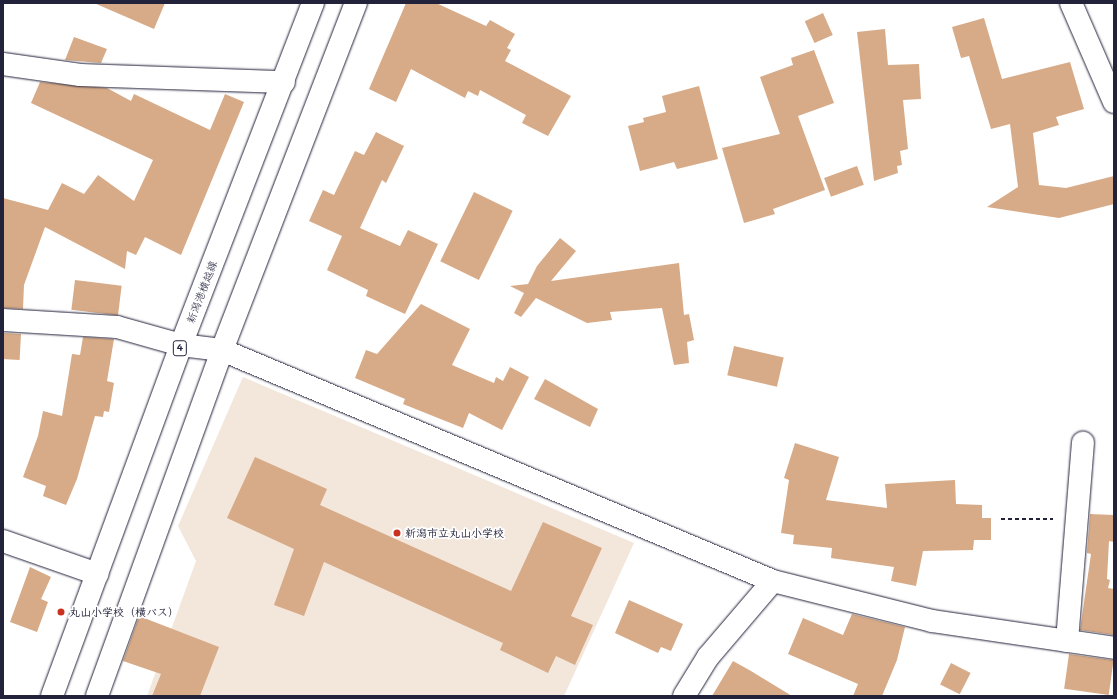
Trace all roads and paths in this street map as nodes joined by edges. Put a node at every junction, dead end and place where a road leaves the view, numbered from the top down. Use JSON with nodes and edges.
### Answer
{"nodes":[{"id":1,"x":313,"y":3,"type":"edge"},
{"id":2,"x":356,"y":3,"type":"edge"},
{"id":3,"x":1071,"y":3,"type":"edge"},
{"id":4,"x":3,"y":64,"type":"edge"},
{"id":5,"x":284,"y":82,"type":"junction"},
{"id":6,"x":1114,"y":102,"type":"edge"},
{"id":7,"x":3,"y":320,"type":"edge"},
{"id":8,"x":181,"y":345,"type":"junction"},
{"id":9,"x":222,"y":350,"type":"junction"},
{"id":10,"x":1083,"y":443,"type":"dead end"},
{"id":11,"x":1001,"y":519,"type":"dead end"},
{"id":12,"x":1078,"y":519,"type":"junction"},
{"id":13,"x":3,"y":541,"type":"edge"},
{"id":14,"x":97,"y":574,"type":"junction"},
{"id":15,"x":773,"y":581,"type":"junction"},
{"id":16,"x":1067,"y":641,"type":"junction"},
{"id":17,"x":1114,"y":648,"type":"edge"},
{"id":18,"x":52,"y":696,"type":"edge"},
{"id":19,"x":97,"y":696,"type":"edge"},
{"id":20,"x":684,"y":696,"type":"edge"}],
"edges":[{"from":1,"to":5,"type":"street","name":"新潟港横越線","number":"4"},
{"from":2,"to":9,"type":"street"},
{"from":3,"to":6,"type":"street"},
{"from":4,"to":5,"type":"street"},
{"from":5,"to":8,"type":"street","name":"新潟港横越線","number":"4"},
{"from":7,"to":8,"type":"street"},
{"from":8,"to":9,"type":"street"},
{"from":8,"to":14,"type":"street","name":"新潟港横越線","number":"4"},
{"from":9,"to":15,"type":"street"},
{"from":9,"to":19,"type":"street"},
{"from":10,"to":12,"type":"street"},
{"from":11,"to":12,"type":"path"},
{"from":12,"to":16,"type":"street"},
{"from":13,"to":14,"type":"street"},
{"from":14,"to":18,"type":"street","name":"新潟港横越線","number":"4"},
{"from":15,"to":16,"type":"street"},
{"from":15,"to":20,"type":"street"},
{"from":16,"to":17,"type":"street"}]}
